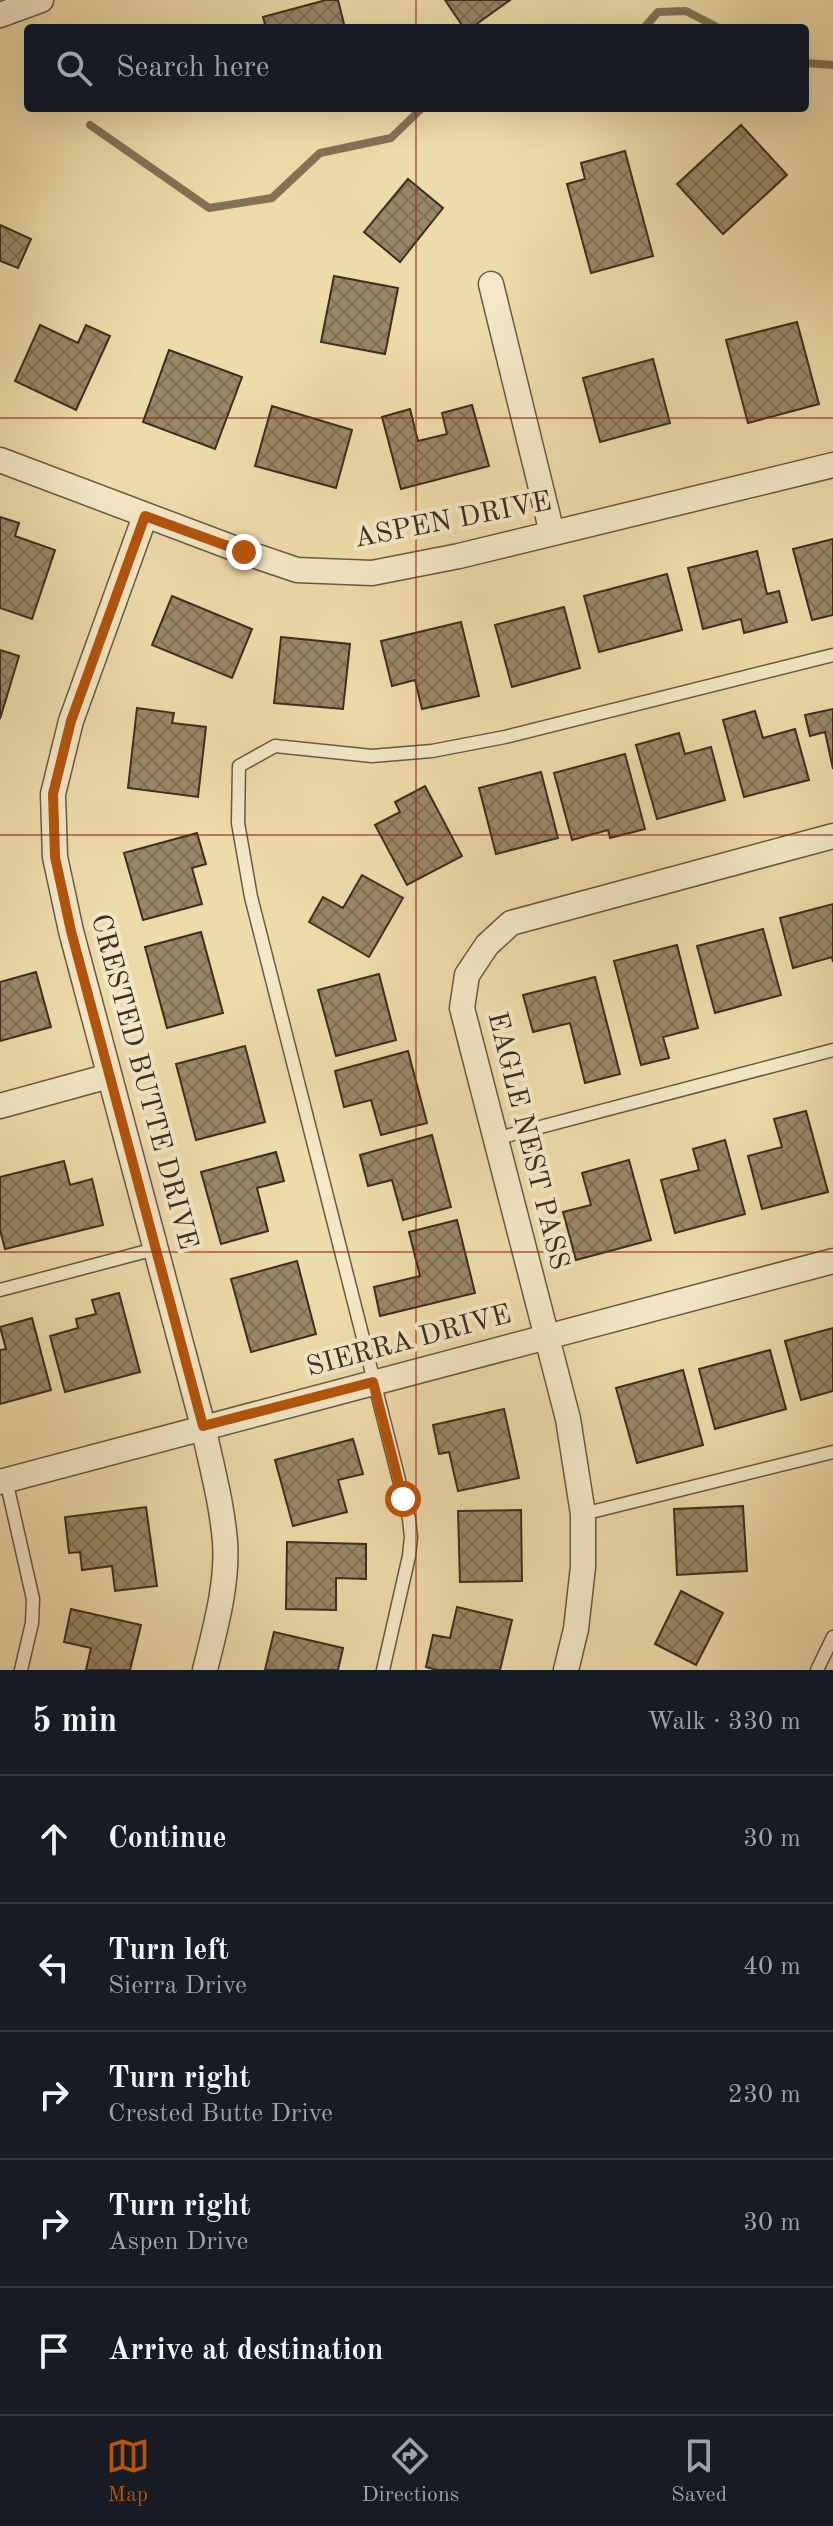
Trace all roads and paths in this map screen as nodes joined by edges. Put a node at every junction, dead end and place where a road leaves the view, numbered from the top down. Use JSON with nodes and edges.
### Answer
{"nodes":[{"id":1,"x":41,"y":0,"type":"edge"},
{"id":2,"x":0,"y":15,"type":"edge"},
{"id":3,"x":491,"y":284,"type":"dead end"},
{"id":4,"x":0,"y":460,"type":"edge"},
{"id":5,"x":833,"y":465,"type":"edge"},
{"id":6,"x":145,"y":516,"type":"junction"},
{"id":7,"x":552,"y":533,"type":"junction"},
{"id":8,"x":833,"y":655,"type":"edge"},
{"id":9,"x":833,"y":836,"type":"edge"},
{"id":10,"x":833,"y":1050,"type":"edge"},
{"id":11,"x":109,"y":1076,"type":"junction"},
{"id":12,"x":0,"y":1106,"type":"edge"},
{"id":13,"x":495,"y":1139,"type":"junction"},
{"id":14,"x":155,"y":1249,"type":"junction"},
{"id":15,"x":833,"y":1261,"type":"edge"},
{"id":16,"x":0,"y":1290,"type":"edge"},
{"id":17,"x":548,"y":1336,"type":"junction"},
{"id":18,"x":373,"y":1382,"type":"junction"},
{"id":19,"x":203,"y":1426,"type":"junction"},
{"id":20,"x":833,"y":1452,"type":"edge"},
{"id":21,"x":3,"y":1481,"type":"edge"},
{"id":22,"x":583,"y":1514,"type":"junction"},
{"id":23,"x":833,"y":1637,"type":"edge"},
{"id":24,"x":21,"y":1670,"type":"edge"},
{"id":25,"x":205,"y":1670,"type":"edge"},
{"id":26,"x":383,"y":1670,"type":"edge"},
{"id":27,"x":566,"y":1670,"type":"edge"},
{"id":28,"x":817,"y":1670,"type":"edge"}],
"edges":[{"from":1,"to":2,"type":"street"},
{"from":3,"to":7,"type":"street"},
{"from":4,"to":6,"type":"street","name":"ASPEN DRIVE"},
{"from":5,"to":7,"type":"street","name":"ASPEN DRIVE"},
{"from":6,"to":7,"type":"street","name":"ASPEN DRIVE"},
{"from":6,"to":11,"type":"street","name":"CRESTED BUTTE DRIVE"},
{"from":8,"to":18,"type":"lane"},
{"from":9,"to":13,"type":"street","name":"EAGLE NEST PASS"},
{"from":10,"to":13,"type":"lane"},
{"from":11,"to":12,"type":"street"},
{"from":11,"to":14,"type":"street","name":"CRESTED BUTTE DRIVE"},
{"from":13,"to":17,"type":"street","name":"EAGLE NEST PASS"},
{"from":14,"to":16,"type":"lane"},
{"from":14,"to":19,"type":"street","name":"CRESTED BUTTE DRIVE"},
{"from":15,"to":17,"type":"street","name":"SIERRA DRIVE"},
{"from":17,"to":18,"type":"street","name":"SIERRA DRIVE"},
{"from":17,"to":22,"type":"street","name":"EAGLE NEST PASS"},
{"from":18,"to":19,"type":"street","name":"SIERRA DRIVE"},
{"from":18,"to":26,"type":"lane"},
{"from":19,"to":21,"type":"street","name":"SIERRA DRIVE"},
{"from":19,"to":25,"type":"street","name":"CRESTED BUTTE DRIVE"},
{"from":20,"to":22,"type":"lane"},
{"from":21,"to":24,"type":"lane"},
{"from":22,"to":27,"type":"street","name":"EAGLE NEST PASS"},
{"from":23,"to":28,"type":"lane"}]}
